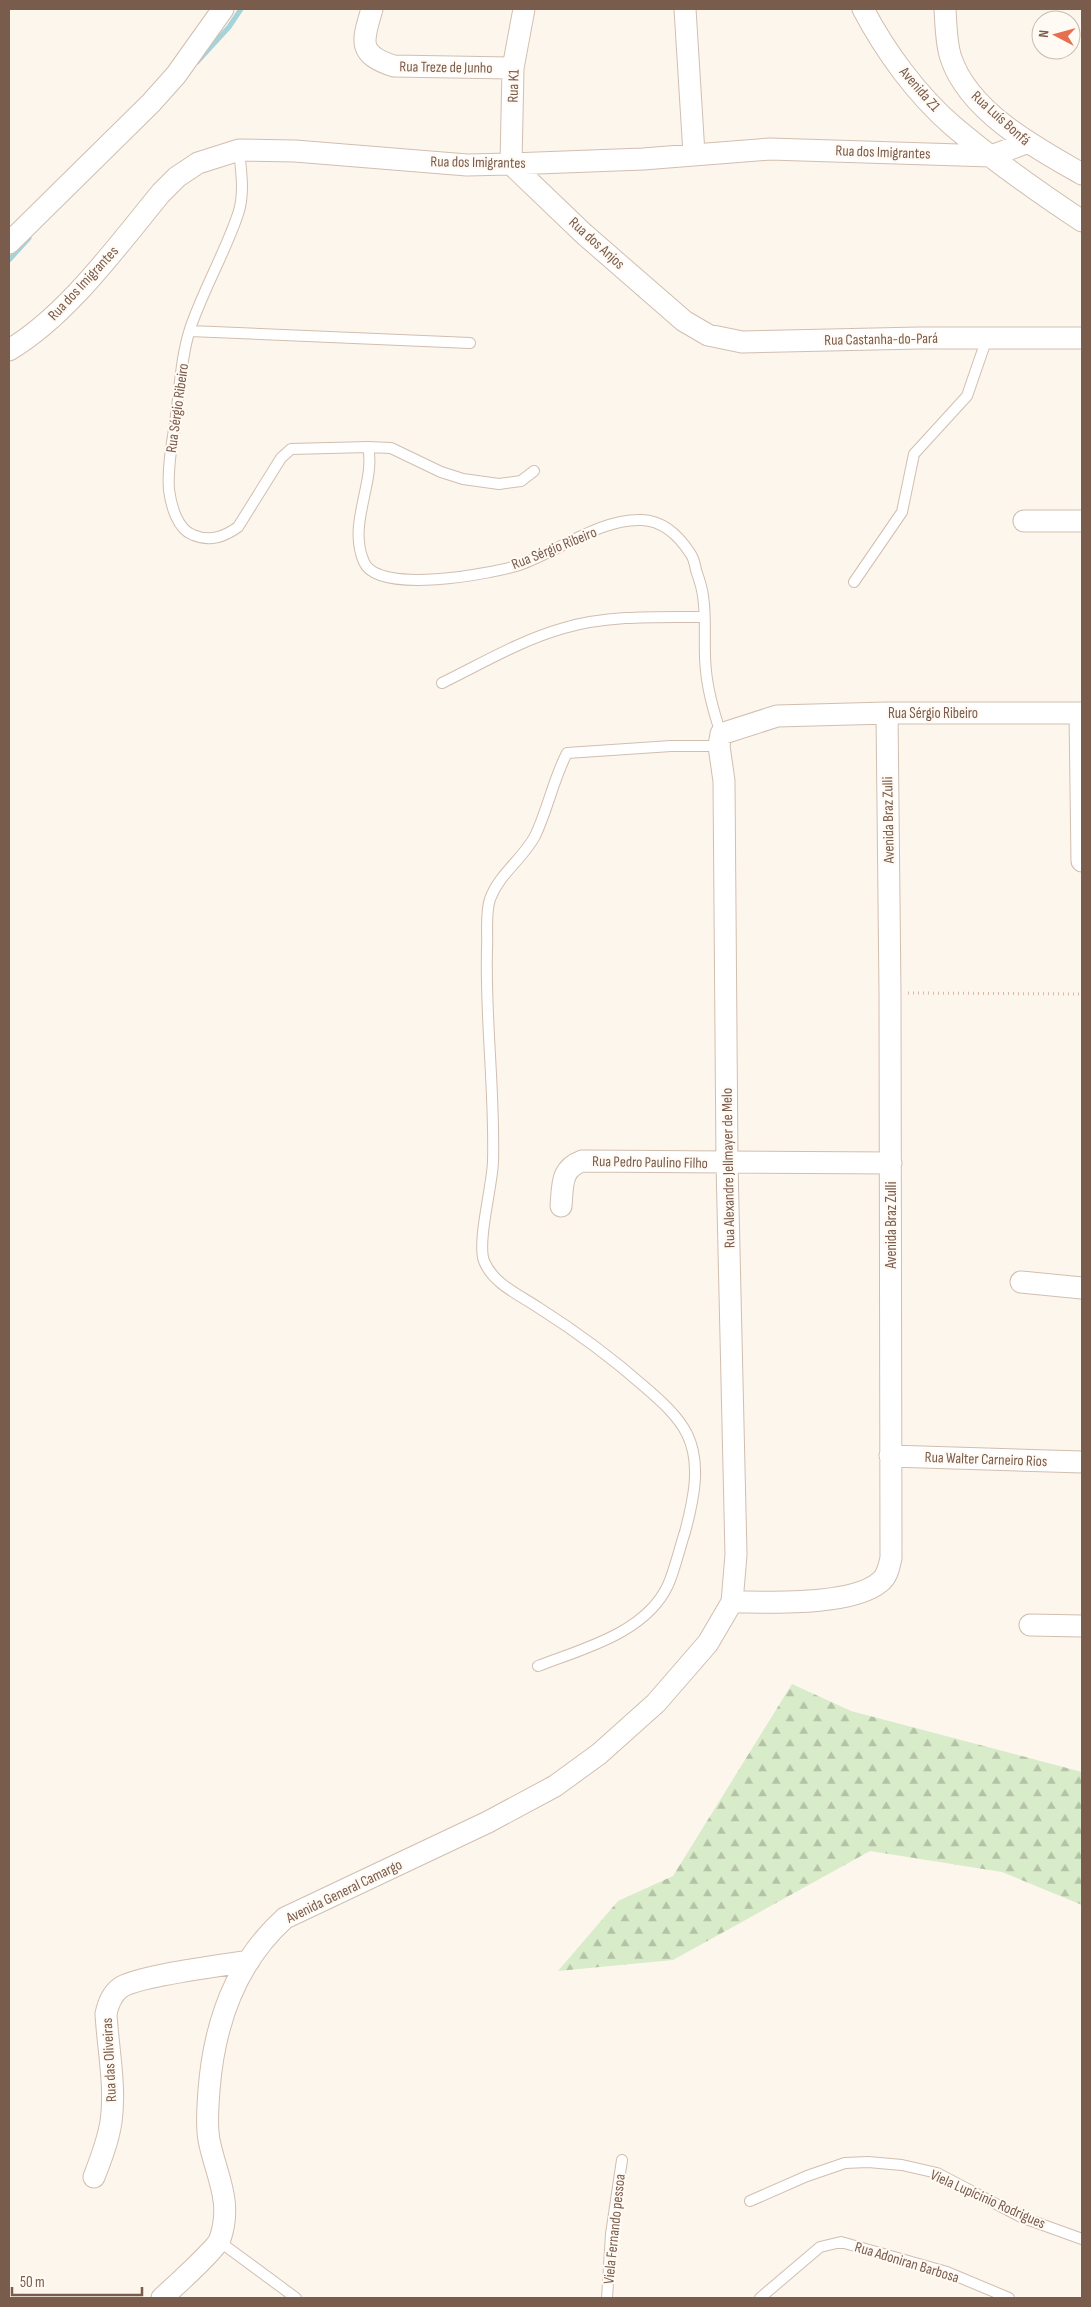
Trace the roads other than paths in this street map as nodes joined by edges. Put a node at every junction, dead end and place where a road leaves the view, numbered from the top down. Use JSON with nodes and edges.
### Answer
{"nodes":[{"id":1,"x":224,"y":9,"type":"edge"},
{"id":2,"x":372,"y":9,"type":"edge"},
{"id":3,"x":524,"y":9,"type":"edge"},
{"id":4,"x":685,"y":9,"type":"edge"},
{"id":5,"x":862,"y":9,"type":"edge"},
{"id":6,"x":945,"y":9,"type":"edge"},
{"id":7,"x":513,"y":68,"type":"junction"},
{"id":8,"x":1026,"y":143,"type":"junction"},
{"id":9,"x":239,"y":150,"type":"junction"},
{"id":10,"x":694,"y":154,"type":"junction"},
{"id":11,"x":991,"y":156,"type":"junction"},
{"id":12,"x":511,"y":164,"type":"junction"},
{"id":13,"x":1082,"y":174,"type":"edge"},
{"id":14,"x":1082,"y":221,"type":"edge"},
{"id":15,"x":9,"y":244,"type":"edge"},
{"id":16,"x":684,"y":321,"type":"joint"},
{"id":17,"x":190,"y":331,"type":"junction"},
{"id":18,"x":987,"y":338,"type":"junction"},
{"id":19,"x":1082,"y":338,"type":"edge"},
{"id":20,"x":470,"y":343,"type":"dead end"},
{"id":21,"x":9,"y":350,"type":"edge"},
{"id":22,"x":368,"y":447,"type":"junction"},
{"id":23,"x":534,"y":471,"type":"dead end"},
{"id":24,"x":1024,"y":521,"type":"dead end"},
{"id":25,"x":1082,"y":521,"type":"edge"},
{"id":26,"x":854,"y":582,"type":"dead end"},
{"id":27,"x":704,"y":617,"type":"junction"},
{"id":28,"x":442,"y":683,"type":"dead end"},
{"id":29,"x":886,"y":713,"type":"junction"},
{"id":30,"x":1081,"y":713,"type":"edge"},
{"id":31,"x":720,"y":740,"type":"junction"},
{"id":32,"x":1082,"y":861,"type":"edge"},
{"id":33,"x":891,"y":1162,"type":"junction"},
{"id":34,"x":727,"y":1163,"type":"junction"},
{"id":35,"x":561,"y":1206,"type":"dead end"},
{"id":36,"x":1021,"y":1282,"type":"dead end"},
{"id":37,"x":1082,"y":1288,"type":"edge"},
{"id":38,"x":890,"y":1456,"type":"junction"},
{"id":39,"x":1082,"y":1462,"type":"edge"},
{"id":40,"x":732,"y":1602,"type":"junction"},
{"id":41,"x":1030,"y":1625,"type":"dead end"},
{"id":42,"x":1082,"y":1626,"type":"edge"},
{"id":43,"x":538,"y":1666,"type":"dead end"},
{"id":44,"x":249,"y":1961,"type":"junction"},
{"id":45,"x":622,"y":2160,"type":"dead end"},
{"id":46,"x":94,"y":2177,"type":"dead end"},
{"id":47,"x":750,"y":2201,"type":"dead end"},
{"id":48,"x":1082,"y":2239,"type":"edge"},
{"id":49,"x":220,"y":2242,"type":"junction"},
{"id":50,"x":162,"y":2298,"type":"edge"},
{"id":51,"x":296,"y":2298,"type":"edge"},
{"id":52,"x":607,"y":2298,"type":"edge"},
{"id":53,"x":760,"y":2298,"type":"edge"},
{"id":54,"x":1009,"y":2298,"type":"edge"}],
"edges":[{"from":1,"to":15,"type":"street"},
{"from":2,"to":7,"type":"street","name":"Rua Treze de Junho"},
{"from":3,"to":7,"type":"street","name":"Rua K1"},
{"from":4,"to":10,"type":"street"},
{"from":5,"to":11,"type":"street","name":"Avenida Z1"},
{"from":6,"to":8,"type":"street","name":"Rua Luís Bonfá"},
{"from":7,"to":12,"type":"street","name":"Rua K1"},
{"from":8,"to":11,"type":"street","name":"Rua dos Imigrantes"},
{"from":8,"to":13,"type":"street","name":"Rua Luís Bonfá"},
{"from":9,"to":12,"type":"street","name":"Rua dos Imigrantes"},
{"from":9,"to":17,"type":"lane","name":"Rua Sérgio Ribeiro"},
{"from":9,"to":21,"type":"street","name":"Rua dos Imigrantes"},
{"from":10,"to":11,"type":"street","name":"Rua dos Imigrantes"},
{"from":10,"to":12,"type":"street","name":"Rua dos Imigrantes"},
{"from":11,"to":14,"type":"street","name":"Avenida Z1"},
{"from":12,"to":16,"type":"street","name":"Rua dos Anjos"},
{"from":16,"to":18,"type":"street","name":"Rua Castanha-do-Pará"},
{"from":17,"to":20,"type":"lane"},
{"from":17,"to":22,"type":"lane","name":"Rua Sérgio Ribeiro"},
{"from":18,"to":19,"type":"street","name":"Rua Castanha-do-Pará"},
{"from":18,"to":26,"type":"lane"},
{"from":22,"to":23,"type":"lane"},
{"from":22,"to":27,"type":"lane","name":"Rua Sérgio Ribeiro"},
{"from":24,"to":25,"type":"street"},
{"from":27,"to":28,"type":"lane"},
{"from":27,"to":31,"type":"lane","name":"Rua Sérgio Ribeiro"},
{"from":29,"to":30,"type":"street","name":"Rua Sérgio Ribeiro"},
{"from":29,"to":31,"type":"street","name":"Rua Sérgio Ribeiro"},
{"from":29,"to":33,"type":"street","name":"Avenida Braz Zulli"},
{"from":30,"to":32,"type":"street"},
{"from":31,"to":34,"type":"street","name":"Rua Alexandre Jellmayer de Melo"},
{"from":31,"to":43,"type":"lane"},
{"from":33,"to":34,"type":"street","name":"Rua Pedro Paulino Filho"},
{"from":33,"to":38,"type":"street","name":"Avenida Braz Zulli"},
{"from":34,"to":35,"type":"street","name":"Rua Pedro Paulino Filho"},
{"from":34,"to":40,"type":"street","name":"Rua Alexandre Jellmayer de Melo"},
{"from":36,"to":37,"type":"street"},
{"from":38,"to":39,"type":"street","name":"Rua Walter Carneiro Rios"},
{"from":38,"to":40,"type":"street","name":"Avenida Braz Zulli"},
{"from":40,"to":44,"type":"street","name":"Avenida General Camargo"},
{"from":41,"to":42,"type":"street"},
{"from":44,"to":46,"type":"street","name":"Rua das Oliveiras"},
{"from":44,"to":49,"type":"street","name":"Avenida General Camargo"},
{"from":45,"to":52,"type":"lane","name":"Viela Fernando pessoa"},
{"from":47,"to":48,"type":"lane","name":"Viela Lupícinio Rodrigues"},
{"from":49,"to":50,"type":"street"},
{"from":49,"to":51,"type":"lane"},
{"from":53,"to":54,"type":"lane","name":"Rua Adoniran Barbosa"}]}
